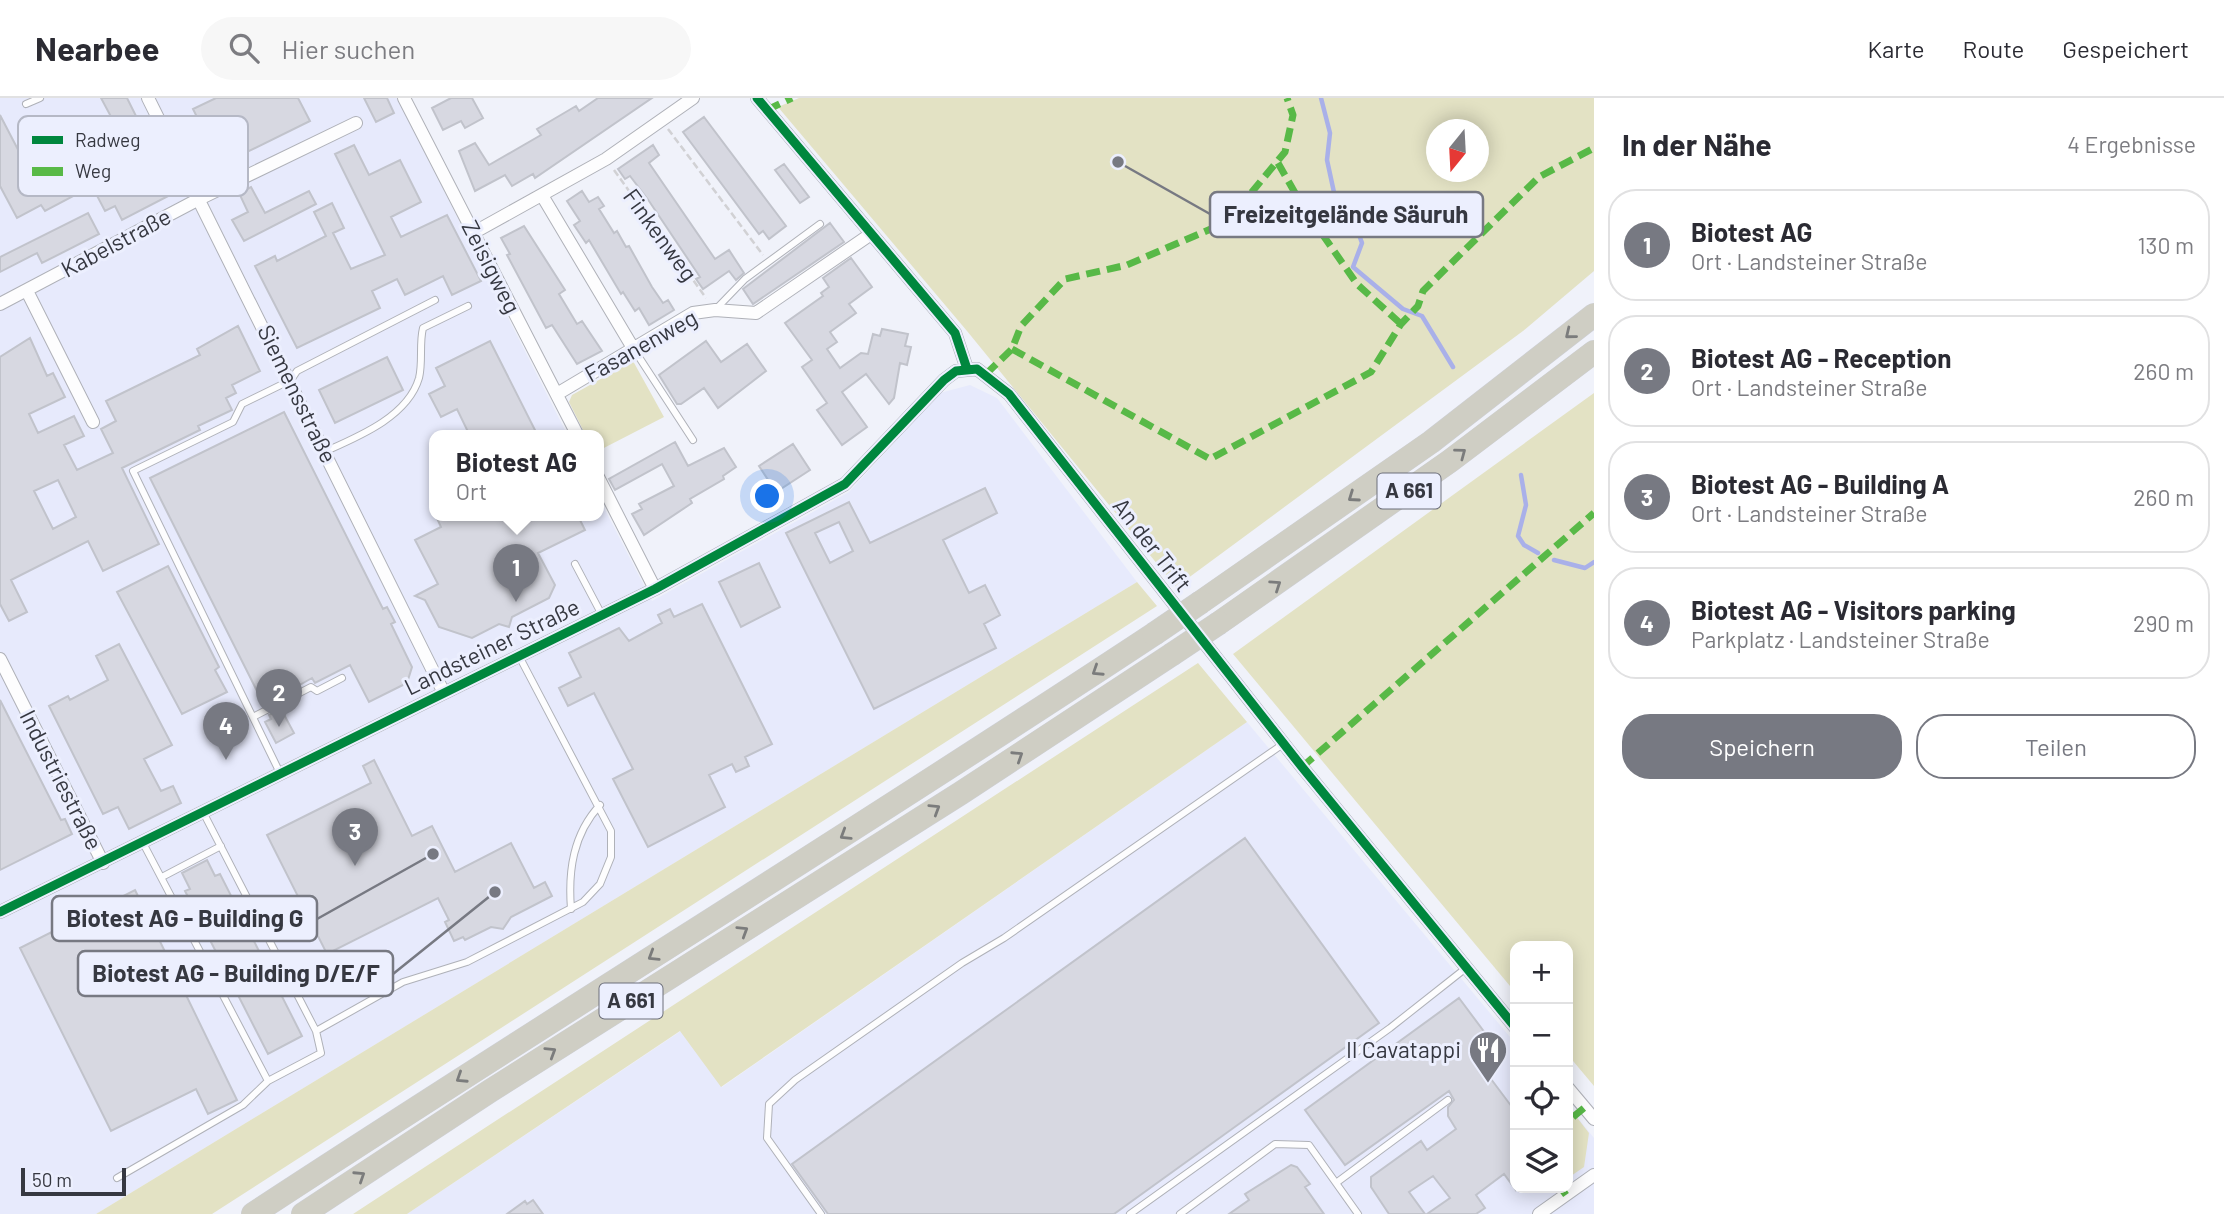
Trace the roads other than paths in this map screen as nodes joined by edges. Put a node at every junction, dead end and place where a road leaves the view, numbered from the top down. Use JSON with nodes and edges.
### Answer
{"nodes":[{"id":1,"x":40,"y":98,"type":"edge"},
{"id":2,"x":148,"y":98,"type":"edge"},
{"id":3,"x":692,"y":98,"type":"edge"},
{"id":4,"x":757,"y":98,"type":"edge"},
{"id":5,"x":407,"y":99,"type":"edge"},
{"id":6,"x":26,"y":104,"type":"dead end"},
{"id":7,"x":157,"y":116,"type":"edge"},
{"id":8,"x":356,"y":123,"type":"dead end"},
{"id":9,"x":248,"y":175,"type":"edge"},
{"id":10,"x":197,"y":196,"type":"edge"},
{"id":11,"x":205,"y":196,"type":"edge"},
{"id":12,"x":543,"y":197,"type":"junction"},
{"id":13,"x":199,"y":199,"type":"junction"},
{"id":14,"x":820,"y":224,"type":"dead end"},
{"id":15,"x":473,"y":233,"type":"junction"},
{"id":16,"x":872,"y":234,"type":"junction"},
{"id":17,"x":27,"y":291,"type":"junction"},
{"id":18,"x":435,"y":300,"type":"dead end"},
{"id":19,"x":0,"y":304,"type":"edge"},
{"id":20,"x":468,"y":306,"type":"dead end"},
{"id":21,"x":715,"y":310,"type":"junction"},
{"id":22,"x":1594,"y":315,"type":"edge"},
{"id":23,"x":633,"y":348,"type":"junction"},
{"id":24,"x":1594,"y":352,"type":"edge"},
{"id":25,"x":967,"y":369,"type":"junction"},
{"id":26,"x":291,"y":380,"type":"junction"},
{"id":27,"x":557,"y":394,"type":"junction"},
{"id":28,"x":93,"y":422,"type":"dead end"},
{"id":29,"x":575,"y":430,"type":"edge"},
{"id":30,"x":693,"y":440,"type":"dead end"},
{"id":31,"x":326,"y":451,"type":"junction"},
{"id":32,"x":604,"y":489,"type":"edge"},
{"id":33,"x":575,"y":564,"type":"dead end"},
{"id":34,"x":655,"y":589,"type":"junction"},
{"id":35,"x":601,"y":615,"type":"junction"},
{"id":36,"x":518,"y":654,"type":"junction"},
{"id":37,"x":0,"y":659,"type":"edge"},
{"id":38,"x":342,"y":678,"type":"dead end"},
{"id":39,"x":443,"y":691,"type":"junction"},
{"id":40,"x":253,"y":717,"type":"junction"},
{"id":41,"x":1283,"y":744,"type":"junction"},
{"id":42,"x":281,"y":775,"type":"junction"},
{"id":43,"x":600,"y":805,"type":"junction"},
{"id":44,"x":203,"y":812,"type":"junction"},
{"id":45,"x":143,"y":843,"type":"junction"},
{"id":46,"x":221,"y":846,"type":"junction"},
{"id":47,"x":103,"y":863,"type":"junction"},
{"id":48,"x":162,"y":877,"type":"junction"},
{"id":49,"x":571,"y":909,"type":"junction"},
{"id":50,"x":0,"y":912,"type":"edge"},
{"id":51,"x":1466,"y":968,"type":"junction"},
{"id":52,"x":1510,"y":1021,"type":"edge"},
{"id":53,"x":316,"y":1031,"type":"junction"},
{"id":54,"x":268,"y":1081,"type":"junction"},
{"id":55,"x":1573,"y":1094,"type":"edge"},
{"id":56,"x":1448,"y":1100,"type":"dead end"},
{"id":57,"x":1594,"y":1119,"type":"edge"},
{"id":58,"x":1594,"y":1175,"type":"edge"},
{"id":59,"x":117,"y":1178,"type":"dead end"},
{"id":60,"x":1336,"y":1183,"type":"junction"},
{"id":61,"x":253,"y":1214,"type":"edge"},
{"id":62,"x":303,"y":1214,"type":"edge"},
{"id":63,"x":821,"y":1214,"type":"edge"},
{"id":64,"x":1130,"y":1214,"type":"edge"},
{"id":65,"x":1180,"y":1214,"type":"edge"},
{"id":66,"x":1358,"y":1214,"type":"edge"},
{"id":67,"x":1539,"y":1214,"type":"edge"}],
"edges":[{"from":1,"to":6,"type":"lane"},
{"from":2,"to":7,"type":"street","name":"Siemensstraße"},
{"from":3,"to":12,"type":"street"},
{"from":4,"to":16,"type":"street"},
{"from":5,"to":15,"type":"street","name":"Zeisigweg"},
{"from":8,"to":9,"type":"street","name":"Kabelstraße"},
{"from":10,"to":13,"type":"street","name":"Siemensstraße"},
{"from":11,"to":13,"type":"street","name":"Kabelstraße"},
{"from":12,"to":15,"type":"street"},
{"from":12,"to":23,"type":"street"},
{"from":13,"to":17,"type":"street","name":"Kabelstraße"},
{"from":13,"to":26,"type":"street","name":"Siemensstraße"},
{"from":14,"to":21,"type":"lane"},
{"from":15,"to":27,"type":"street","name":"Zeisigweg"},
{"from":16,"to":21,"type":"street","name":"Fasanenweg"},
{"from":16,"to":25,"type":"street"},
{"from":17,"to":19,"type":"street","name":"Kabelstraße"},
{"from":17,"to":28,"type":"street"},
{"from":18,"to":26,"type":"lane"},
{"from":20,"to":31,"type":"lane"},
{"from":21,"to":23,"type":"street","name":"Fasanenweg"},
{"from":22,"to":61,"type":"highway","number":"A 661","one_way":true,"bridge":true},
{"from":23,"to":27,"type":"street","name":"Fasanenweg"},
{"from":23,"to":30,"type":"lane"},
{"from":62,"to":24,"type":"highway","number":"A 661","one_way":true,"bridge":true},
{"from":25,"to":34,"type":"street","name":"Landsteiner Straße"},
{"from":25,"to":41,"type":"street","name":"An der Trift"},
{"from":26,"to":31,"type":"street","name":"Siemensstraße"},
{"from":26,"to":40,"type":"lane"},
{"from":27,"to":29,"type":"street","name":"Zeisigweg"},
{"from":31,"to":39,"type":"street","name":"Siemensstraße"},
{"from":32,"to":34,"type":"street"},
{"from":33,"to":35,"type":"lane"},
{"from":34,"to":35,"type":"street","name":"Landsteiner Straße"},
{"from":35,"to":36,"type":"street","name":"Landsteiner Straße"},
{"from":36,"to":39,"type":"street","name":"Landsteiner Straße"},
{"from":36,"to":43,"type":"lane"},
{"from":37,"to":47,"type":"street","name":"Industriestraße"},
{"from":38,"to":40,"type":"lane"},
{"from":39,"to":42,"type":"street","name":"Landsteiner Straße"},
{"from":40,"to":42,"type":"lane"},
{"from":41,"to":51,"type":"street","name":"An der Trift"},
{"from":41,"to":63,"type":"lane"},
{"from":42,"to":44,"type":"street","name":"Landsteiner Straße"},
{"from":43,"to":49,"type":"lane"},
{"from":43,"to":49,"type":"lane"},
{"from":44,"to":45,"type":"street","name":"Landsteiner Straße"},
{"from":44,"to":46,"type":"lane"},
{"from":45,"to":47,"type":"street","name":"Landsteiner Straße"},
{"from":45,"to":48,"type":"lane"},
{"from":46,"to":48,"type":"lane"},
{"from":46,"to":53,"type":"lane"},
{"from":47,"to":50,"type":"street","name":"Landsteiner Straße"},
{"from":48,"to":54,"type":"lane"},
{"from":49,"to":53,"type":"lane"},
{"from":51,"to":52,"type":"street","name":"An der Trift"},
{"from":51,"to":64,"type":"lane"},
{"from":53,"to":54,"type":"lane"},
{"from":54,"to":59,"type":"lane"},
{"from":55,"to":57,"type":"street"},
{"from":56,"to":60,"type":"lane"},
{"from":58,"to":67,"type":"street"},
{"from":60,"to":65,"type":"lane"},
{"from":60,"to":66,"type":"lane"}]}
